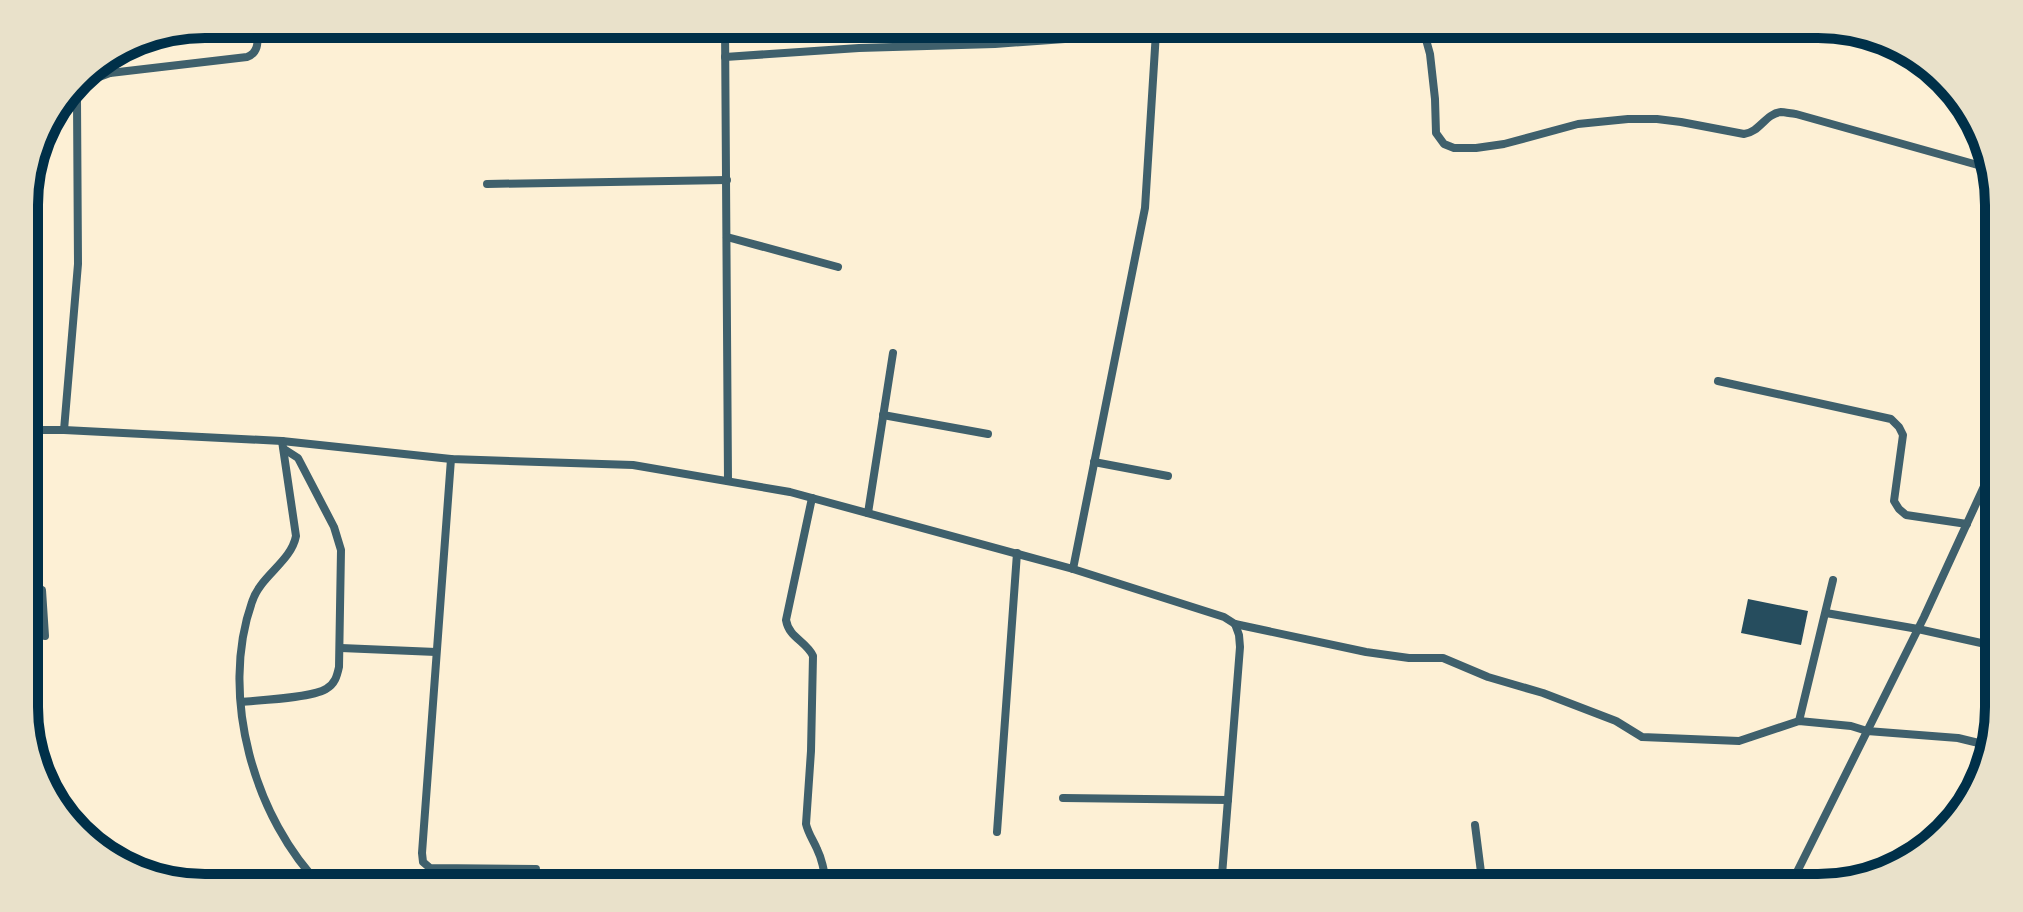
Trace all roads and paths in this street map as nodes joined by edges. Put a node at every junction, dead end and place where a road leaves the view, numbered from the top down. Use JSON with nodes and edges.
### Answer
{"nodes":[{"id":1,"x":257,"y":38,"type":"edge"},
{"id":2,"x":725,"y":38,"type":"edge"},
{"id":3,"x":1076,"y":38,"type":"edge"},
{"id":4,"x":1156,"y":38,"type":"edge"},
{"id":5,"x":1426,"y":38,"type":"edge"},
{"id":6,"x":725,"y":57,"type":"junction"},
{"id":7,"x":110,"y":68,"type":"edge"},
{"id":8,"x":110,"y":73,"type":"junction"},
{"id":9,"x":99,"y":76,"type":"edge"},
{"id":10,"x":77,"y":98,"type":"edge"},
{"id":11,"x":1980,"y":166,"type":"edge"},
{"id":12,"x":727,"y":180,"type":"junction"},
{"id":13,"x":487,"y":184,"type":"dead end"},
{"id":14,"x":727,"y":237,"type":"junction"},
{"id":15,"x":838,"y":267,"type":"dead end"},
{"id":16,"x":893,"y":353,"type":"dead end"},
{"id":17,"x":1718,"y":381,"type":"dead end"},
{"id":18,"x":883,"y":415,"type":"junction"},
{"id":19,"x":38,"y":430,"type":"edge"},
{"id":20,"x":64,"y":430,"type":"junction"},
{"id":21,"x":988,"y":434,"type":"dead end"},
{"id":22,"x":283,"y":445,"type":"junction"},
{"id":23,"x":451,"y":459,"type":"junction"},
{"id":24,"x":1094,"y":462,"type":"junction"},
{"id":25,"x":1168,"y":476,"type":"dead end"},
{"id":26,"x":728,"y":481,"type":"junction"},
{"id":27,"x":1985,"y":485,"type":"edge"},
{"id":28,"x":812,"y":498,"type":"junction"},
{"id":29,"x":868,"y":513,"type":"junction"},
{"id":30,"x":1967,"y":524,"type":"junction"},
{"id":31,"x":1017,"y":553,"type":"junction"},
{"id":32,"x":1073,"y":569,"type":"junction"},
{"id":33,"x":1833,"y":580,"type":"dead end"},
{"id":34,"x":38,"y":588,"type":"edge"},
{"id":35,"x":1826,"y":613,"type":"junction"},
{"id":36,"x":1235,"y":624,"type":"junction"},
{"id":37,"x":1918,"y":629,"type":"junction"},
{"id":38,"x":45,"y":636,"type":"dead end"},
{"id":39,"x":1985,"y":644,"type":"edge"},
{"id":40,"x":341,"y":648,"type":"junction"},
{"id":41,"x":436,"y":652,"type":"junction"},
{"id":42,"x":241,"y":702,"type":"junction"},
{"id":43,"x":1799,"y":721,"type":"junction"},
{"id":44,"x":1867,"y":731,"type":"junction"},
{"id":45,"x":1981,"y":744,"type":"edge"},
{"id":46,"x":1063,"y":798,"type":"dead end"},
{"id":47,"x":1228,"y":800,"type":"junction"},
{"id":48,"x":1475,"y":825,"type":"dead end"},
{"id":49,"x":997,"y":832,"type":"dead end"},
{"id":50,"x":536,"y":869,"type":"dead end"},
{"id":51,"x":311,"y":874,"type":"edge"},
{"id":52,"x":826,"y":874,"type":"edge"},
{"id":53,"x":1222,"y":874,"type":"edge"},
{"id":54,"x":1481,"y":874,"type":"edge"},
{"id":55,"x":1796,"y":874,"type":"edge"}],
"edges":[{"from":1,"to":8,"type":"street"},
{"from":2,"to":6,"type":"street"},
{"from":3,"to":6,"type":"street"},
{"from":4,"to":24,"type":"street"},
{"from":5,"to":11,"type":"street"},
{"from":6,"to":12,"type":"street"},
{"from":7,"to":8,"type":"street"},
{"from":8,"to":9,"type":"street"},
{"from":10,"to":20,"type":"street"},
{"from":12,"to":13,"type":"street"},
{"from":12,"to":14,"type":"street"},
{"from":14,"to":15,"type":"street"},
{"from":14,"to":26,"type":"street"},
{"from":16,"to":18,"type":"street"},
{"from":17,"to":30,"type":"street"},
{"from":18,"to":21,"type":"street"},
{"from":18,"to":29,"type":"street"},
{"from":19,"to":20,"type":"street"},
{"from":20,"to":22,"type":"street"},
{"from":22,"to":23,"type":"street"},
{"from":22,"to":40,"type":"street"},
{"from":22,"to":42,"type":"street"},
{"from":23,"to":26,"type":"street"},
{"from":23,"to":41,"type":"street"},
{"from":24,"to":25,"type":"street"},
{"from":24,"to":32,"type":"street"},
{"from":26,"to":28,"type":"street"},
{"from":27,"to":30,"type":"street"},
{"from":28,"to":29,"type":"street"},
{"from":28,"to":52,"type":"street"},
{"from":29,"to":31,"type":"street"},
{"from":30,"to":37,"type":"street"},
{"from":31,"to":32,"type":"street"},
{"from":31,"to":49,"type":"street"},
{"from":32,"to":36,"type":"street"},
{"from":33,"to":35,"type":"street"},
{"from":34,"to":38,"type":"street"},
{"from":35,"to":37,"type":"street"},
{"from":35,"to":43,"type":"street"},
{"from":36,"to":43,"type":"street"},
{"from":36,"to":47,"type":"street"},
{"from":37,"to":39,"type":"street"},
{"from":37,"to":44,"type":"street"},
{"from":40,"to":41,"type":"street"},
{"from":40,"to":42,"type":"street"},
{"from":41,"to":50,"type":"street"},
{"from":42,"to":51,"type":"street"},
{"from":43,"to":44,"type":"street"},
{"from":44,"to":45,"type":"street"},
{"from":44,"to":55,"type":"street"},
{"from":46,"to":47,"type":"street"},
{"from":47,"to":53,"type":"street"},
{"from":48,"to":54,"type":"street"}]}
